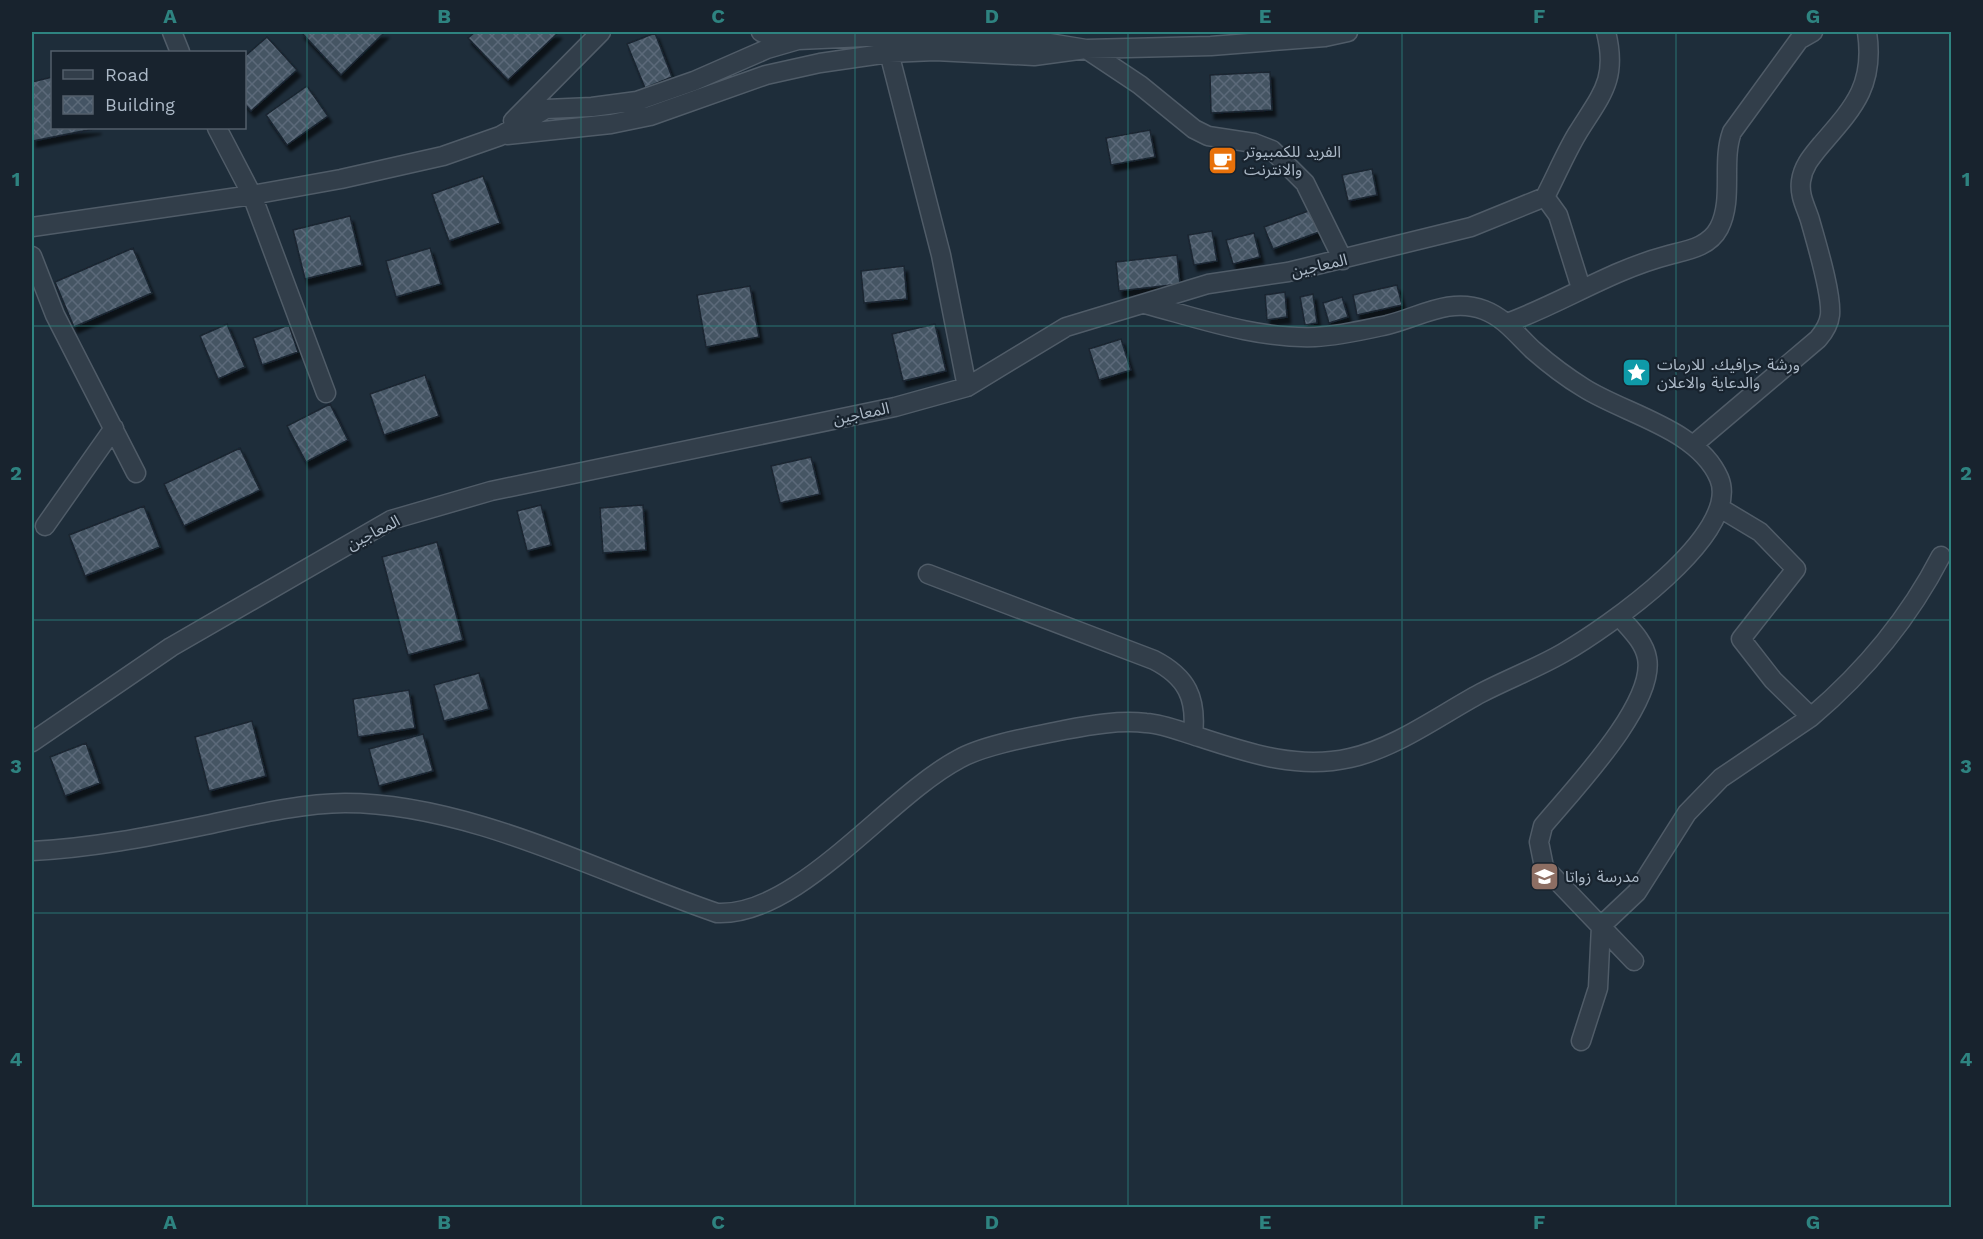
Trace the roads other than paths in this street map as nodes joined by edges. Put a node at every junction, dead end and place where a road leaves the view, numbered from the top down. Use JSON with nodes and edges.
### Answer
{"nodes":[{"id":1,"x":172,"y":32,"type":"edge"},
{"id":2,"x":601,"y":32,"type":"edge"},
{"id":3,"x":760,"y":32,"type":"edge"},
{"id":4,"x":1348,"y":32,"type":"edge"},
{"id":5,"x":1606,"y":32,"type":"edge"},
{"id":6,"x":1813,"y":32,"type":"edge"},
{"id":7,"x":1867,"y":32,"type":"edge"},
{"id":8,"x":786,"y":37,"type":"edge"},
{"id":9,"x":887,"y":44,"type":"junction"},
{"id":10,"x":1086,"y":49,"type":"junction"},
{"id":11,"x":180,"y":51,"type":"edge"},
{"id":12,"x":218,"y":129,"type":"edge"},
{"id":13,"x":500,"y":136,"type":"junction"},
{"id":14,"x":252,"y":195,"type":"junction"},
{"id":15,"x":1545,"y":197,"type":"junction"},
{"id":16,"x":32,"y":227,"type":"edge"},
{"id":17,"x":32,"y":256,"type":"edge"},
{"id":18,"x":1343,"y":260,"type":"junction"},
{"id":19,"x":1581,"y":288,"type":"junction"},
{"id":20,"x":1145,"y":304,"type":"junction"},
{"id":21,"x":1507,"y":323,"type":"junction"},
{"id":22,"x":967,"y":387,"type":"junction"},
{"id":23,"x":326,"y":393,"type":"dead end"},
{"id":24,"x":114,"y":428,"type":"junction"},
{"id":25,"x":1693,"y":445,"type":"junction"},
{"id":26,"x":136,"y":473,"type":"dead end"},
{"id":27,"x":1720,"y":508,"type":"junction"},
{"id":28,"x":45,"y":526,"type":"dead end"},
{"id":29,"x":1941,"y":556,"type":"dead end"},
{"id":30,"x":928,"y":574,"type":"dead end"},
{"id":31,"x":1619,"y":616,"type":"junction"},
{"id":32,"x":1811,"y":717,"type":"junction"},
{"id":33,"x":1193,"y":735,"type":"junction"},
{"id":34,"x":32,"y":742,"type":"edge"},
{"id":35,"x":32,"y":851,"type":"edge"},
{"id":36,"x":1601,"y":926,"type":"junction"},
{"id":37,"x":1634,"y":962,"type":"dead end"},
{"id":38,"x":1581,"y":1041,"type":"dead end"}],
"edges":[{"from":1,"to":11,"type":"street"},
{"from":2,"to":13,"type":"street"},
{"from":3,"to":8,"type":"street"},
{"from":4,"to":10,"type":"street"},
{"from":5,"to":15,"type":"street"},
{"from":6,"to":19,"type":"street"},
{"from":7,"to":25,"type":"street"},
{"from":8,"to":9,"type":"street"},
{"from":8,"to":13,"type":"street"},
{"from":9,"to":10,"type":"street"},
{"from":9,"to":13,"type":"street"},
{"from":9,"to":22,"type":"street"},
{"from":10,"to":18,"type":"street"},
{"from":12,"to":14,"type":"street"},
{"from":13,"to":14,"type":"street"},
{"from":14,"to":16,"type":"street"},
{"from":14,"to":23,"type":"street"},
{"from":15,"to":18,"type":"street","name":"المعاجين"},
{"from":15,"to":19,"type":"street"},
{"from":17,"to":24,"type":"street"},
{"from":18,"to":20,"type":"street","name":"المعاجين"},
{"from":19,"to":21,"type":"street"},
{"from":20,"to":21,"type":"street"},
{"from":20,"to":22,"type":"street","name":"المعاجين"},
{"from":21,"to":25,"type":"street"},
{"from":22,"to":34,"type":"street","name":"المعاجين"},
{"from":24,"to":26,"type":"street"},
{"from":24,"to":28,"type":"street"},
{"from":25,"to":27,"type":"street"},
{"from":27,"to":31,"type":"street"},
{"from":27,"to":32,"type":"street"},
{"from":29,"to":32,"type":"street"},
{"from":30,"to":33,"type":"street"},
{"from":31,"to":33,"type":"street"},
{"from":31,"to":36,"type":"street"},
{"from":32,"to":36,"type":"street"},
{"from":33,"to":35,"type":"street"},
{"from":36,"to":37,"type":"street"},
{"from":36,"to":38,"type":"street"}]}
